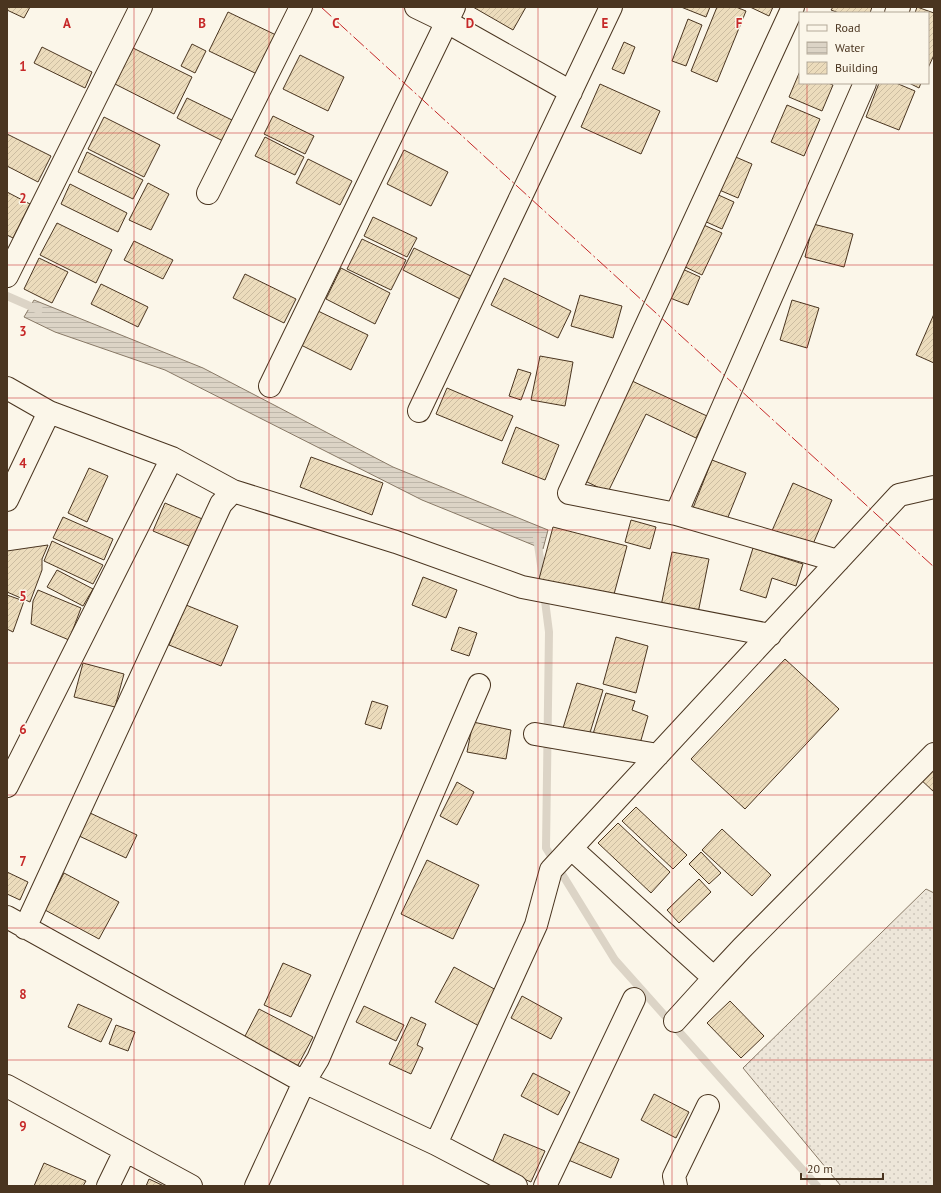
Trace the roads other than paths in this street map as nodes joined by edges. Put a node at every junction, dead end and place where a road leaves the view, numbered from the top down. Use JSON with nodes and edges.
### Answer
{"nodes":[{"id":1,"x":141,"y":7,"type":"edge"},
{"id":2,"x":301,"y":7,"type":"edge"},
{"id":3,"x":416,"y":7,"type":"edge"},
{"id":4,"x":611,"y":7,"type":"edge"},
{"id":5,"x":793,"y":7,"type":"edge"},
{"id":6,"x":451,"y":15,"type":"edge"},
{"id":7,"x":865,"y":84,"type":"edge"},
{"id":8,"x":571,"y":92,"type":"junction"},
{"id":9,"x":208,"y":193,"type":"dead end"},
{"id":10,"x":7,"y":276,"type":"edge"},
{"id":11,"x":270,"y":386,"type":"dead end"},
{"id":12,"x":7,"y":388,"type":"edge"},
{"id":13,"x":419,"y":411,"type":"dead end"},
{"id":14,"x":49,"y":412,"type":"junction"},
{"id":15,"x":172,"y":458,"type":"junction"},
{"id":16,"x":934,"y":487,"type":"edge"},
{"id":17,"x":233,"y":491,"type":"junction"},
{"id":18,"x":7,"y":500,"type":"edge"},
{"id":19,"x":676,"y":514,"type":"junction"},
{"id":20,"x":838,"y":561,"type":"junction"},
{"id":21,"x":770,"y":635,"type":"junction"},
{"id":22,"x":478,"y":685,"type":"dead end"},
{"id":23,"x":535,"y":734,"type":"dead end"},
{"id":24,"x":934,"y":754,"type":"edge"},
{"id":25,"x":658,"y":756,"type":"junction"},
{"id":26,"x":7,"y":786,"type":"edge"},
{"id":27,"x":572,"y":849,"type":"junction"},
{"id":28,"x":16,"y":922,"type":"edge"},
{"id":29,"x":714,"y":978,"type":"junction"},
{"id":30,"x":634,"y":999,"type":"dead end"},
{"id":31,"x":675,"y":1021,"type":"dead end"},
{"id":32,"x":304,"y":1082,"type":"junction"},
{"id":33,"x":7,"y":1086,"type":"edge"},
{"id":34,"x":708,"y":1106,"type":"dead end"},
{"id":35,"x":436,"y":1144,"type":"junction"},
{"id":36,"x":125,"y":1151,"type":"junction"},
{"id":37,"x":108,"y":1186,"type":"edge"},
{"id":38,"x":191,"y":1186,"type":"edge"},
{"id":39,"x":256,"y":1186,"type":"edge"},
{"id":40,"x":516,"y":1186,"type":"edge"},
{"id":41,"x":545,"y":1186,"type":"edge"},
{"id":42,"x":676,"y":1186,"type":"edge"}],
"edges":[{"from":1,"to":10,"type":"street"},
{"from":2,"to":9,"type":"street"},
{"from":3,"to":6,"type":"street"},
{"from":4,"to":8,"type":"street"},
{"from":5,"to":19,"type":"street"},
{"from":6,"to":8,"type":"street"},
{"from":6,"to":11,"type":"street"},
{"from":7,"to":19,"type":"street"},
{"from":8,"to":13,"type":"street"},
{"from":12,"to":14,"type":"street"},
{"from":14,"to":15,"type":"street"},
{"from":14,"to":18,"type":"street"},
{"from":15,"to":17,"type":"street"},
{"from":15,"to":26,"type":"street"},
{"from":16,"to":20,"type":"street"},
{"from":17,"to":21,"type":"street"},
{"from":17,"to":28,"type":"street"},
{"from":19,"to":20,"type":"street"},
{"from":20,"to":21,"type":"street"},
{"from":21,"to":25,"type":"street"},
{"from":22,"to":32,"type":"street"},
{"from":23,"to":25,"type":"street"},
{"from":24,"to":29,"type":"street"},
{"from":25,"to":27,"type":"street"},
{"from":27,"to":29,"type":"street"},
{"from":27,"to":35,"type":"street"},
{"from":28,"to":32,"type":"street"},
{"from":29,"to":31,"type":"street"},
{"from":30,"to":41,"type":"street"},
{"from":32,"to":35,"type":"street"},
{"from":32,"to":39,"type":"street"},
{"from":33,"to":36,"type":"street"},
{"from":34,"to":42,"type":"street"},
{"from":35,"to":40,"type":"street"},
{"from":36,"to":37,"type":"street"},
{"from":36,"to":38,"type":"street"}]}
